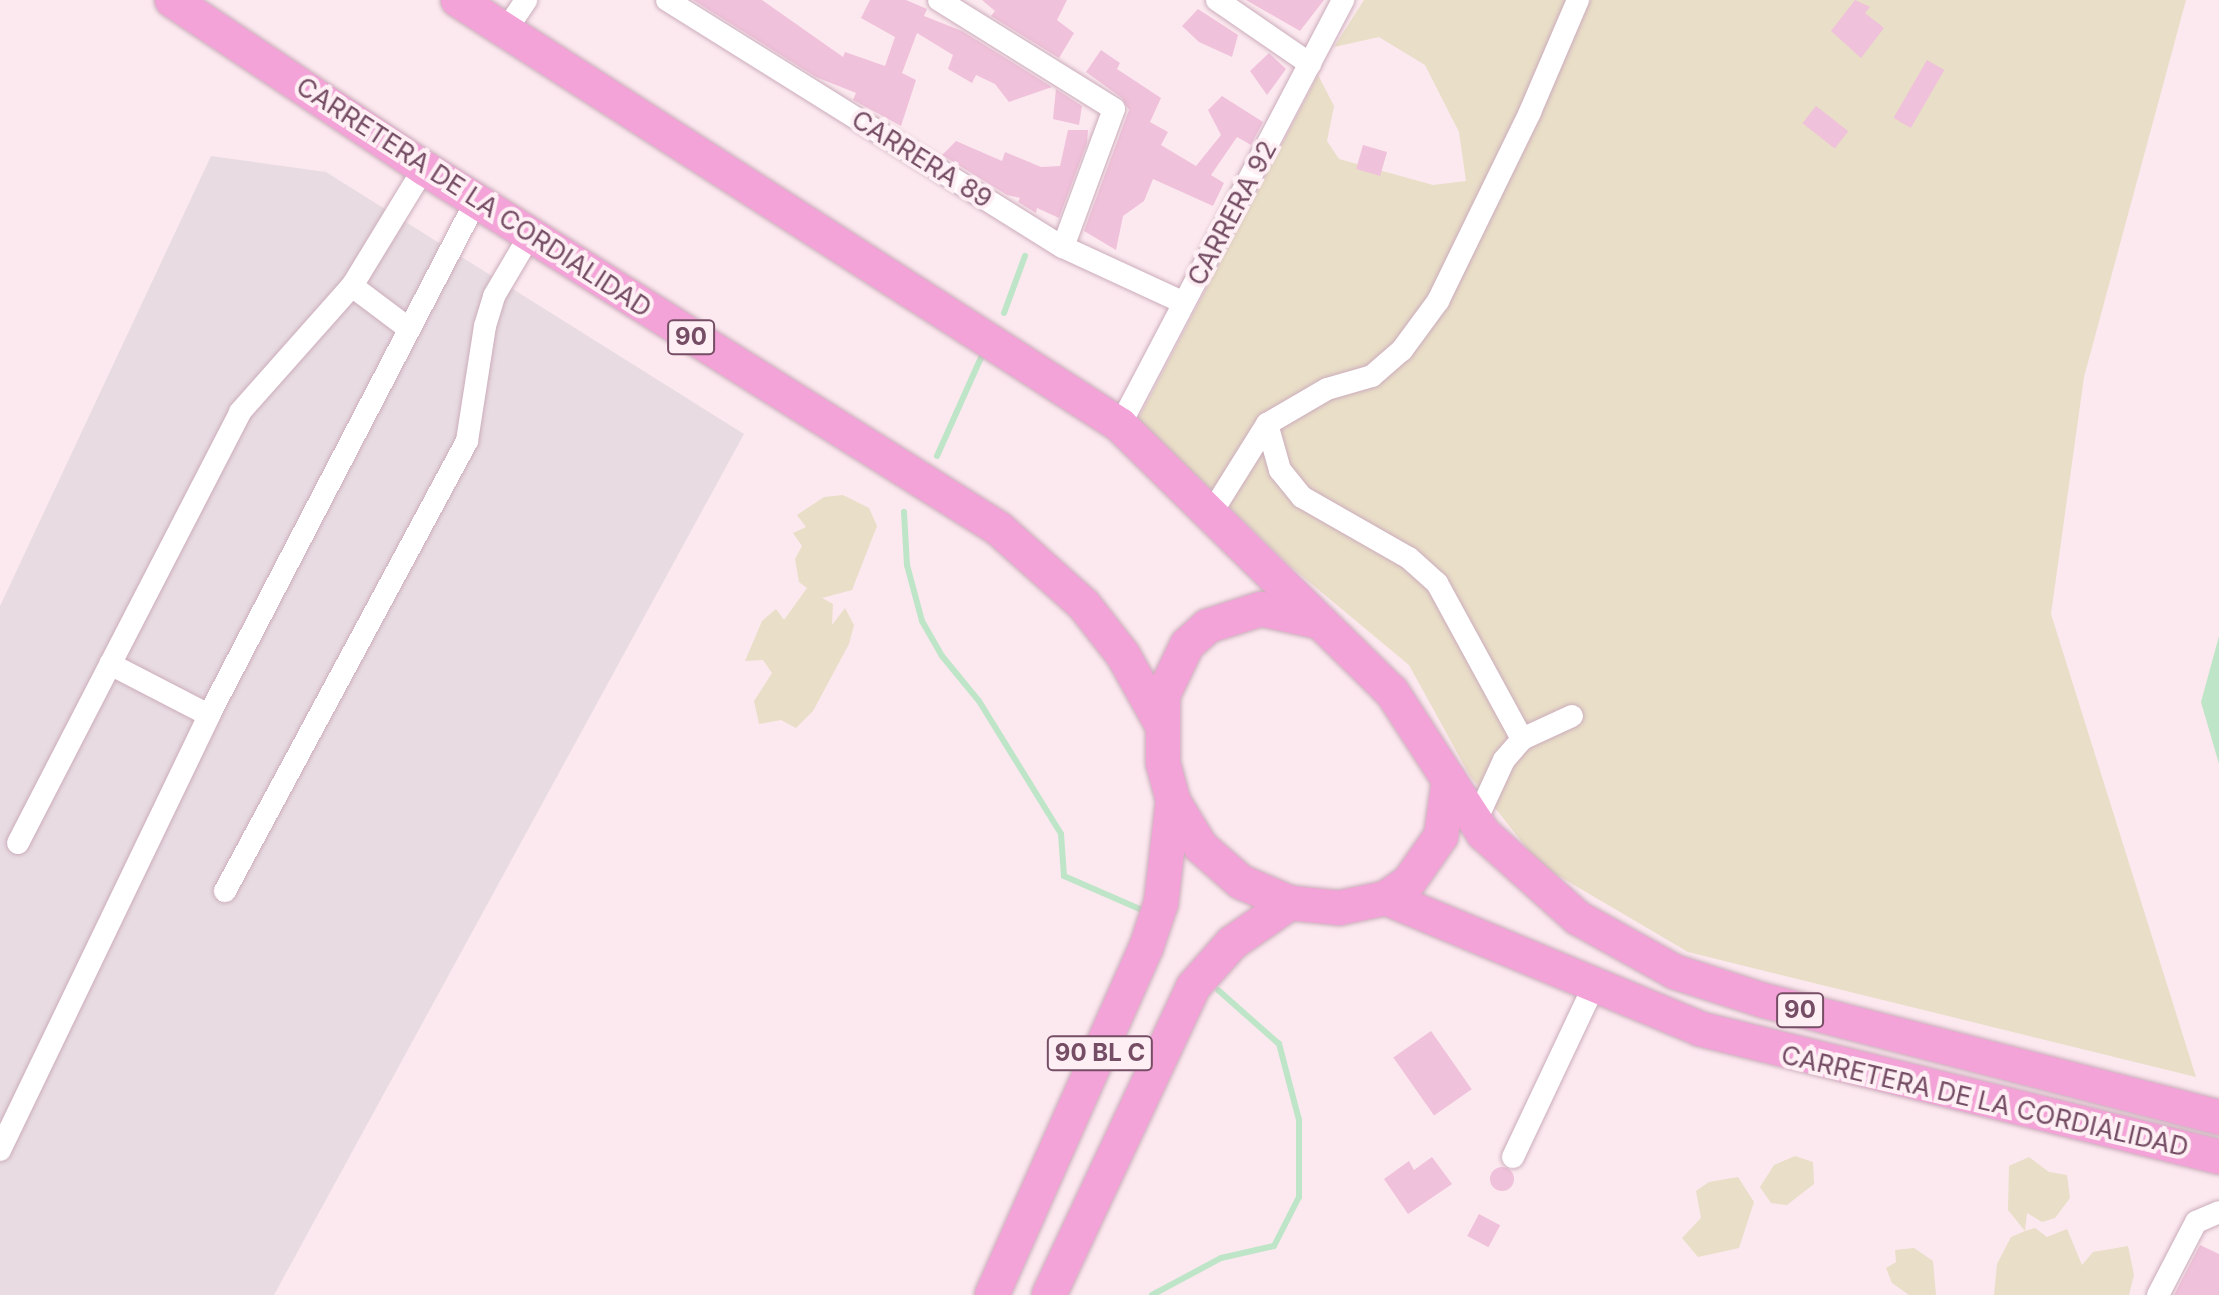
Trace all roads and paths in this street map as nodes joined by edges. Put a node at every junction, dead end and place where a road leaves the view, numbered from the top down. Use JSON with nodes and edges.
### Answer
{"nodes":[{"id":1,"x":172,"y":0,"type":"edge"},
{"id":2,"x":458,"y":0,"type":"edge"},
{"id":3,"x":526,"y":0,"type":"edge"},
{"id":4,"x":667,"y":0,"type":"edge"},
{"id":5,"x":939,"y":0,"type":"edge"},
{"id":6,"x":1217,"y":0,"type":"edge"},
{"id":7,"x":1343,"y":0,"type":"edge"},
{"id":8,"x":1578,"y":0,"type":"edge"},
{"id":9,"x":506,"y":30,"type":"junction"},
{"id":10,"x":1310,"y":64,"type":"junction"},
{"id":11,"x":424,"y":168,"type":"junction"},
{"id":12,"x":476,"y":201,"type":"junction"},
{"id":13,"x":530,"y":235,"type":"junction"},
{"id":14,"x":1063,"y":247,"type":"junction"},
{"id":15,"x":352,"y":286,"type":"junction"},
{"id":16,"x":1184,"y":303,"type":"junction"},
{"id":17,"x":408,"y":328,"type":"junction"},
{"id":18,"x":1267,"y":424,"type":"junction"},
{"id":19,"x":1120,"y":425,"type":"junction"},
{"id":20,"x":1212,"y":512,"type":"junction"},
{"id":21,"x":1315,"y":621,"type":"junction"},
{"id":22,"x":110,"y":664,"type":"junction"},
{"id":23,"x":209,"y":715,"type":"junction"},
{"id":24,"x":1572,"y":716,"type":"dead end"},
{"id":25,"x":1161,"y":723,"type":"junction"},
{"id":26,"x":1522,"y":739,"type":"junction"},
{"id":27,"x":1449,"y":780,"type":"junction"},
{"id":28,"x":1173,"y":801,"type":"junction"},
{"id":29,"x":1475,"y":823,"type":"junction"},
{"id":30,"x":18,"y":843,"type":"dead end"},
{"id":31,"x":225,"y":891,"type":"dead end"},
{"id":32,"x":1386,"y":898,"type":"junction"},
{"id":33,"x":1290,"y":903,"type":"junction"},
{"id":34,"x":1593,"y":988,"type":"junction"},
{"id":35,"x":2219,"y":1117,"type":"edge"},
{"id":36,"x":0,"y":1150,"type":"edge"},
{"id":37,"x":1513,"y":1157,"type":"dead end"},
{"id":38,"x":2219,"y":1157,"type":"edge"},
{"id":39,"x":2219,"y":1212,"type":"edge"},
{"id":40,"x":992,"y":1295,"type":"edge"},
{"id":41,"x":1049,"y":1295,"type":"edge"},
{"id":42,"x":2158,"y":1295,"type":"edge"}],
"edges":[{"from":1,"to":11,"type":"highway","name":"CARRETERA DE LA CORDIALIDAD","number":"90"},
{"from":2,"to":9,"type":"highway","name":"CARRETERA DE LA CORDIALIDAD"},
{"from":3,"to":9,"type":"street"},
{"from":4,"to":14,"type":"street","name":"CARRERA 89"},
{"from":5,"to":14,"type":"street"},
{"from":6,"to":10,"type":"street"},
{"from":7,"to":10,"type":"street","name":"CARRERA 92"},
{"from":8,"to":18,"type":"street"},
{"from":9,"to":19,"type":"highway","name":"CARRETERA DE LA CORDIALIDAD"},
{"from":10,"to":16,"type":"street","name":"CARRERA 92"},
{"from":11,"to":12,"type":"highway","name":"CARRETERA DE LA CORDIALIDAD","number":"90"},
{"from":11,"to":15,"type":"street"},
{"from":12,"to":13,"type":"highway","name":"CARRETERA DE LA CORDIALIDAD","number":"90"},
{"from":12,"to":17,"type":"street"},
{"from":13,"to":25,"type":"highway","name":"CARRETERA DE LA CORDIALIDAD","number":"90"},
{"from":13,"to":31,"type":"street"},
{"from":14,"to":16,"type":"street","name":"CARRERA 89"},
{"from":15,"to":17,"type":"street"},
{"from":15,"to":22,"type":"street"},
{"from":16,"to":19,"type":"street","name":"CARRERA 92"},
{"from":17,"to":23,"type":"street"},
{"from":18,"to":20,"type":"street"},
{"from":18,"to":26,"type":"street"},
{"from":19,"to":20,"type":"highway","name":"CARRETERA DE LA CORDIALIDAD"},
{"from":20,"to":21,"type":"highway","name":"CARRETERA DE LA CORDIALIDAD"},
{"from":21,"to":25,"type":"highway"},
{"from":21,"to":27,"type":"highway","name":"CARRETERA DE LA CORDIALIDAD"},
{"from":22,"to":23,"type":"street"},
{"from":22,"to":30,"type":"street"},
{"from":23,"to":36,"type":"street"},
{"from":24,"to":26,"type":"street"},
{"from":25,"to":28,"type":"highway","name":"CARRETERA DE LA CORDIALIDAD"},
{"from":26,"to":29,"type":"street"},
{"from":27,"to":29,"type":"highway","name":"CARRETERA DE LA CORDIALIDAD","number":"90"},
{"from":27,"to":32,"type":"highway"},
{"from":28,"to":33,"type":"highway","name":"CARRETERA DE LA CORDIALIDAD"},
{"from":28,"to":40,"type":"highway","number":"90 BL C"},
{"from":29,"to":35,"type":"highway","name":"CARRETERA DE LA CORDIALIDAD","number":"90"},
{"from":32,"to":33,"type":"highway","name":"CARRETERA DE LA CORDIALIDAD"},
{"from":32,"to":34,"type":"highway","name":"CARRETERA DE LA CORDIALIDAD","number":"90"},
{"from":33,"to":41,"type":"highway","number":"90 BL C"},
{"from":34,"to":37,"type":"street"},
{"from":34,"to":38,"type":"highway","name":"CARRETERA DE LA CORDIALIDAD","number":"90"},
{"from":39,"to":42,"type":"street"}]}
